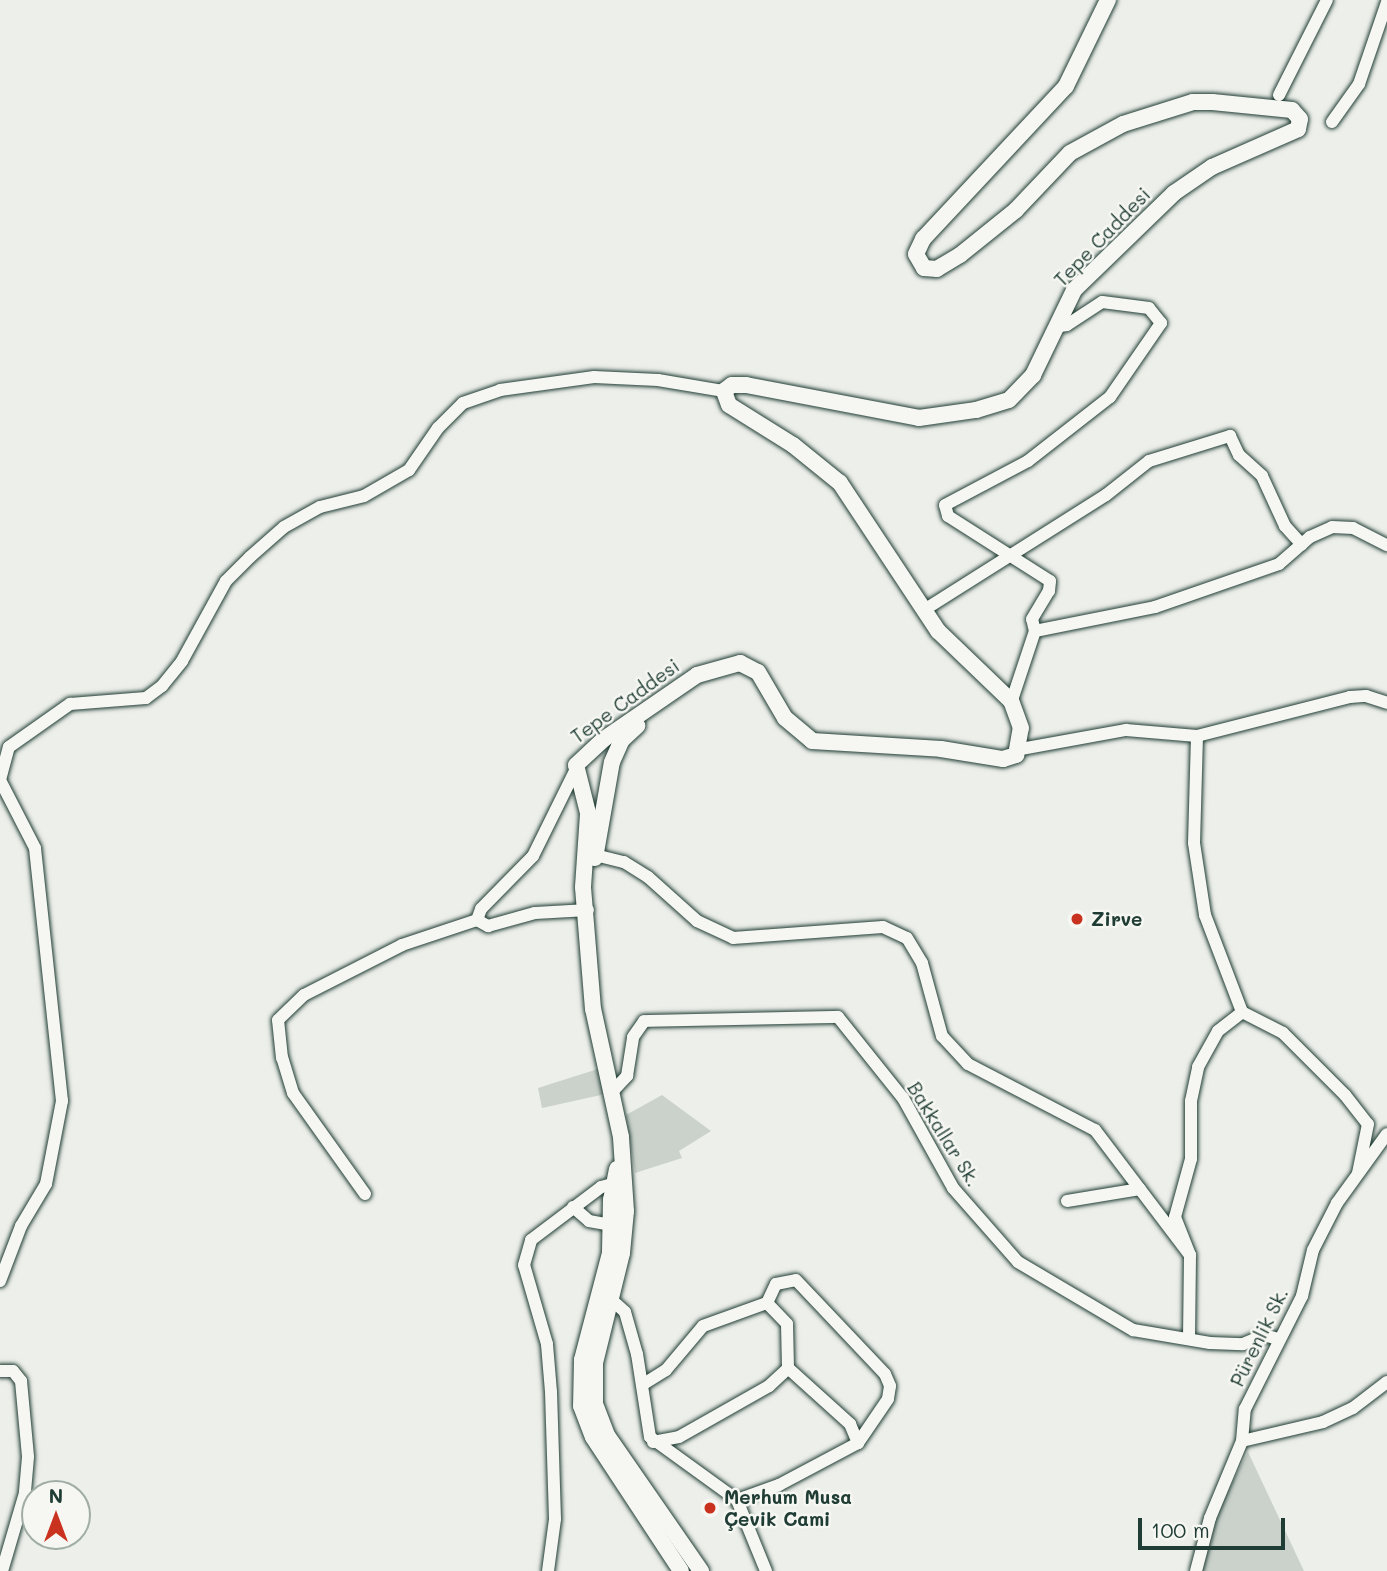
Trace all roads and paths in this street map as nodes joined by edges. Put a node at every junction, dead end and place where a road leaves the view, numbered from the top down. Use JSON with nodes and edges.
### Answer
{"nodes":[{"id":1,"x":1108,"y":0,"type":"edge"},
{"id":2,"x":1327,"y":0,"type":"edge"},
{"id":3,"x":1387,"y":2,"type":"edge"},
{"id":4,"x":1279,"y":94,"type":"dead end"},
{"id":5,"x":1332,"y":121,"type":"dead end"},
{"id":6,"x":1055,"y":327,"type":"junction"},
{"id":7,"x":724,"y":391,"type":"junction"},
{"id":8,"x":1302,"y":545,"type":"junction"},
{"id":9,"x":1387,"y":545,"type":"edge"},
{"id":10,"x":1009,"y":552,"type":"junction"},
{"id":11,"x":924,"y":610,"type":"junction"},
{"id":12,"x":1035,"y":631,"type":"junction"},
{"id":13,"x":722,"y":667,"type":"junction"},
{"id":14,"x":1011,"y":703,"type":"junction"},
{"id":15,"x":1387,"y":703,"type":"edge"},
{"id":16,"x":1197,"y":736,"type":"junction"},
{"id":17,"x":1021,"y":749,"type":"junction"},
{"id":18,"x":588,"y":751,"type":"junction"},
{"id":19,"x":610,"y":772,"type":"junction"},
{"id":20,"x":577,"y":777,"type":"junction"},
{"id":21,"x":595,"y":855,"type":"junction"},
{"id":22,"x":588,"y":910,"type":"junction"},
{"id":23,"x":477,"y":920,"type":"junction"},
{"id":24,"x":1242,"y":1012,"type":"junction"},
{"id":25,"x":613,"y":1091,"type":"junction"},
{"id":26,"x":1387,"y":1134,"type":"edge"},
{"id":27,"x":1357,"y":1173,"type":"junction"},
{"id":28,"x":617,"y":1182,"type":"junction"},
{"id":29,"x":1140,"y":1189,"type":"junction"},
{"id":30,"x":365,"y":1194,"type":"dead end"},
{"id":31,"x":1068,"y":1201,"type":"dead end"},
{"id":32,"x":573,"y":1207,"type":"junction"},
{"id":33,"x":618,"y":1225,"type":"junction"},
{"id":34,"x":1190,"y":1255,"type":"junction"},
{"id":35,"x":0,"y":1280,"type":"edge"},
{"id":36,"x":605,"y":1293,"type":"junction"},
{"id":37,"x":766,"y":1303,"type":"junction"},
{"id":38,"x":1189,"y":1338,"type":"junction"},
{"id":39,"x":1278,"y":1339,"type":"junction"},
{"id":40,"x":788,"y":1368,"type":"junction"},
{"id":41,"x":0,"y":1371,"type":"edge"},
{"id":42,"x":1387,"y":1382,"type":"edge"},
{"id":43,"x":642,"y":1385,"type":"junction"},
{"id":44,"x":1242,"y":1441,"type":"junction"},
{"id":45,"x":653,"y":1442,"type":"junction"},
{"id":46,"x":858,"y":1443,"type":"junction"},
{"id":47,"x":737,"y":1500,"type":"junction"},
{"id":48,"x":2,"y":1571,"type":"edge"},
{"id":49,"x":548,"y":1571,"type":"edge"},
{"id":50,"x":681,"y":1571,"type":"edge"},
{"id":51,"x":701,"y":1571,"type":"edge"},
{"id":52,"x":766,"y":1571,"type":"edge"},
{"id":53,"x":1196,"y":1571,"type":"edge"}],
"edges":[{"from":1,"to":6,"type":"street","name":"Tepe Caddesi"},
{"from":2,"to":4,"type":"street"},
{"from":3,"to":5,"type":"street"},
{"from":6,"to":7,"type":"street","name":"Tepe Caddesi"},
{"from":6,"to":10,"type":"street"},
{"from":7,"to":11,"type":"street"},
{"from":7,"to":35,"type":"street"},
{"from":8,"to":9,"type":"street"},
{"from":8,"to":10,"type":"street"},
{"from":8,"to":12,"type":"street"},
{"from":10,"to":11,"type":"street"},
{"from":10,"to":12,"type":"street"},
{"from":11,"to":14,"type":"street"},
{"from":12,"to":14,"type":"street"},
{"from":13,"to":17,"type":"street","name":"Tepe Caddesi"},
{"from":13,"to":18,"type":"street","name":"Tepe Caddesi"},
{"from":13,"to":19,"type":"street","name":"Tepe Caddesi"},
{"from":14,"to":17,"type":"street"},
{"from":15,"to":16,"type":"street"},
{"from":16,"to":17,"type":"street"},
{"from":16,"to":24,"type":"street"},
{"from":18,"to":19,"type":"street"},
{"from":18,"to":20,"type":"street","name":"Tepe Caddesi"},
{"from":19,"to":20,"type":"street"},
{"from":19,"to":21,"type":"street","name":"Tepe Caddesi"},
{"from":20,"to":22,"type":"street","name":"Tepe Caddesi"},
{"from":20,"to":23,"type":"street"},
{"from":21,"to":22,"type":"street","name":"Tepe Caddesi"},
{"from":21,"to":29,"type":"street"},
{"from":22,"to":23,"type":"street"},
{"from":22,"to":25,"type":"street","name":"Tepe Caddesi"},
{"from":23,"to":30,"type":"street"},
{"from":24,"to":27,"type":"street"},
{"from":24,"to":34,"type":"street"},
{"from":25,"to":28,"type":"street","name":"Tepe Caddesi"},
{"from":25,"to":38,"type":"street","name":"Bakkallar Sk."},
{"from":26,"to":27,"type":"street","name":"Pürenlik Sk."},
{"from":27,"to":39,"type":"street","name":"Pürenlik Sk."},
{"from":28,"to":32,"type":"street"},
{"from":28,"to":33,"type":"street","name":"Tepe Caddesi"},
{"from":29,"to":31,"type":"street"},
{"from":29,"to":34,"type":"street"},
{"from":32,"to":33,"type":"street"},
{"from":32,"to":49,"type":"street"},
{"from":33,"to":36,"type":"street","name":"Tepe Caddesi"},
{"from":34,"to":38,"type":"street"},
{"from":36,"to":43,"type":"street"},
{"from":36,"to":50,"type":"street"},
{"from":36,"to":51,"type":"street"},
{"from":37,"to":40,"type":"street"},
{"from":37,"to":43,"type":"street"},
{"from":37,"to":46,"type":"street"},
{"from":38,"to":39,"type":"street","name":"Bakkallar Sk."},
{"from":39,"to":44,"type":"street","name":"Pürenlik Sk."},
{"from":40,"to":45,"type":"street"},
{"from":40,"to":46,"type":"street"},
{"from":41,"to":48,"type":"street"},
{"from":42,"to":44,"type":"street"},
{"from":43,"to":45,"type":"street"},
{"from":44,"to":53,"type":"street","name":"Pürenlik Sk."},
{"from":45,"to":47,"type":"street"},
{"from":46,"to":47,"type":"street"},
{"from":47,"to":52,"type":"street"}]}
